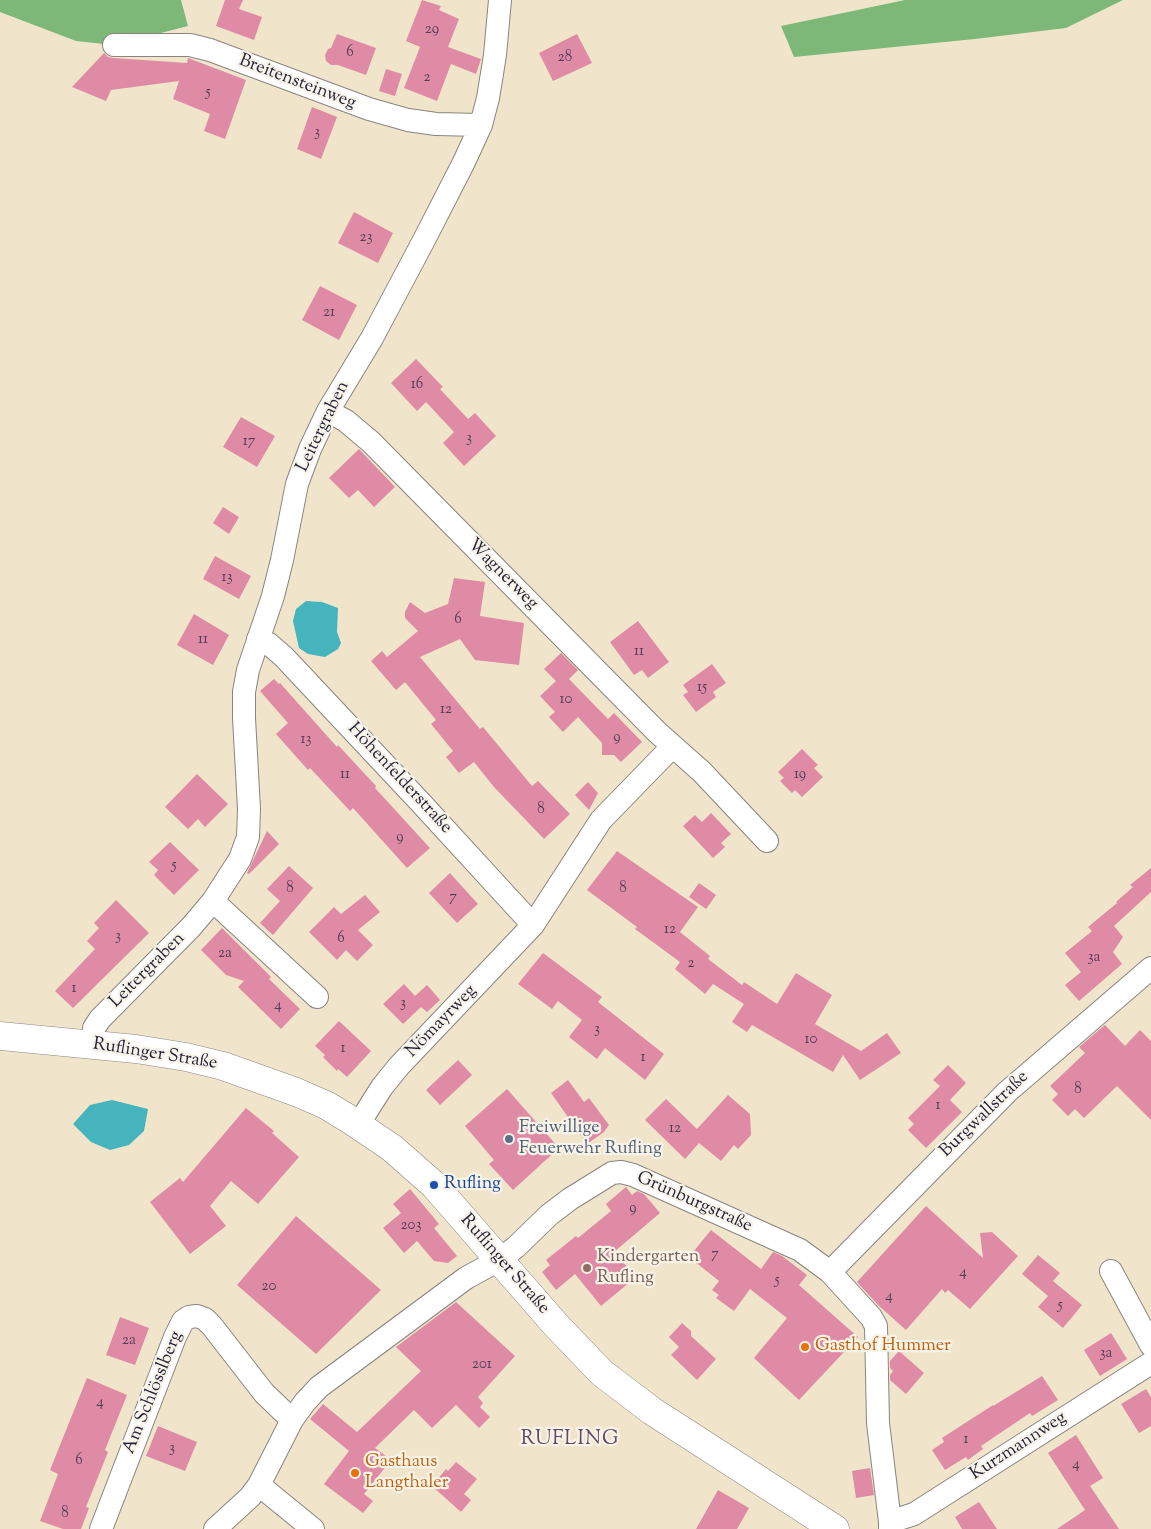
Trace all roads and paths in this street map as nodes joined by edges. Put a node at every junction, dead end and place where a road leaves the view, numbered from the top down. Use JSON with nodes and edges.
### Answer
{"nodes":[{"id":1,"x":500,"y":0,"type":"edge"},
{"id":2,"x":114,"y":45,"type":"dead end"},
{"id":3,"x":481,"y":125,"type":"junction"},
{"id":4,"x":328,"y":411,"type":"junction"},
{"id":5,"x":258,"y":639,"type":"junction"},
{"id":6,"x":672,"y":746,"type":"junction"},
{"id":7,"x":767,"y":841,"type":"dead end"},
{"id":8,"x":213,"y":901,"type":"junction"},
{"id":9,"x":533,"y":925,"type":"junction"},
{"id":10,"x":1151,"y":968,"type":"edge"},
{"id":11,"x":317,"y":997,"type":"dead end"},
{"id":12,"x":0,"y":1036,"type":"edge"},
{"id":13,"x":93,"y":1044,"type":"junction"},
{"id":14,"x":358,"y":1125,"type":"junction"},
{"id":15,"x":499,"y":1260,"type":"junction"},
{"id":16,"x":1111,"y":1271,"type":"dead end"},
{"id":17,"x":830,"y":1272,"type":"junction"},
{"id":18,"x":1151,"y":1346,"type":"edge"},
{"id":19,"x":1151,"y":1363,"type":"edge"},
{"id":20,"x":292,"y":1420,"type":"junction"},
{"id":21,"x":260,"y":1485,"type":"junction"},
{"id":22,"x":890,"y":1526,"type":"edge"},
{"id":23,"x":101,"y":1529,"type":"edge"},
{"id":24,"x":214,"y":1529,"type":"edge"},
{"id":25,"x":314,"y":1529,"type":"edge"},
{"id":26,"x":835,"y":1529,"type":"edge"}],
"edges":[{"from":1,"to":3,"type":"street","name":"Leitergraben"},
{"from":2,"to":3,"type":"street","name":"Breitensteinweg"},
{"from":3,"to":4,"type":"street","name":"Leitergraben"},
{"from":4,"to":5,"type":"street","name":"Leitergraben"},
{"from":4,"to":6,"type":"street","name":"Wagnerweg"},
{"from":5,"to":8,"type":"street","name":"Leitergraben"},
{"from":5,"to":9,"type":"street","name":"Höhenfelderstraße"},
{"from":6,"to":7,"type":"street","name":"Wagnerweg"},
{"from":6,"to":9,"type":"street"},
{"from":8,"to":11,"type":"street"},
{"from":8,"to":13,"type":"street","name":"Leitergraben"},
{"from":9,"to":14,"type":"street","name":"Nömayrweg"},
{"from":10,"to":17,"type":"street","name":"Burgwallstraße"},
{"from":12,"to":13,"type":"street","name":"Ruflinger Straße"},
{"from":13,"to":14,"type":"street","name":"Ruflinger Straße"},
{"from":14,"to":15,"type":"street","name":"Ruflinger Straße"},
{"from":15,"to":17,"type":"street","name":"Grünburgstraße"},
{"from":15,"to":20,"type":"street","name":"Grünburgstraße"},
{"from":15,"to":26,"type":"street","name":"Ruflinger Straße"},
{"from":16,"to":18,"type":"street"},
{"from":17,"to":22,"type":"street","name":"Grünburgstraße"},
{"from":19,"to":22,"type":"street","name":"Kurzmannweg"},
{"from":20,"to":21,"type":"street","name":"Grünburgstraße"},
{"from":20,"to":23,"type":"street","name":"Am Schlösslberg"},
{"from":21,"to":24,"type":"street","name":"Grünburgstraße"},
{"from":21,"to":25,"type":"street"}]}
